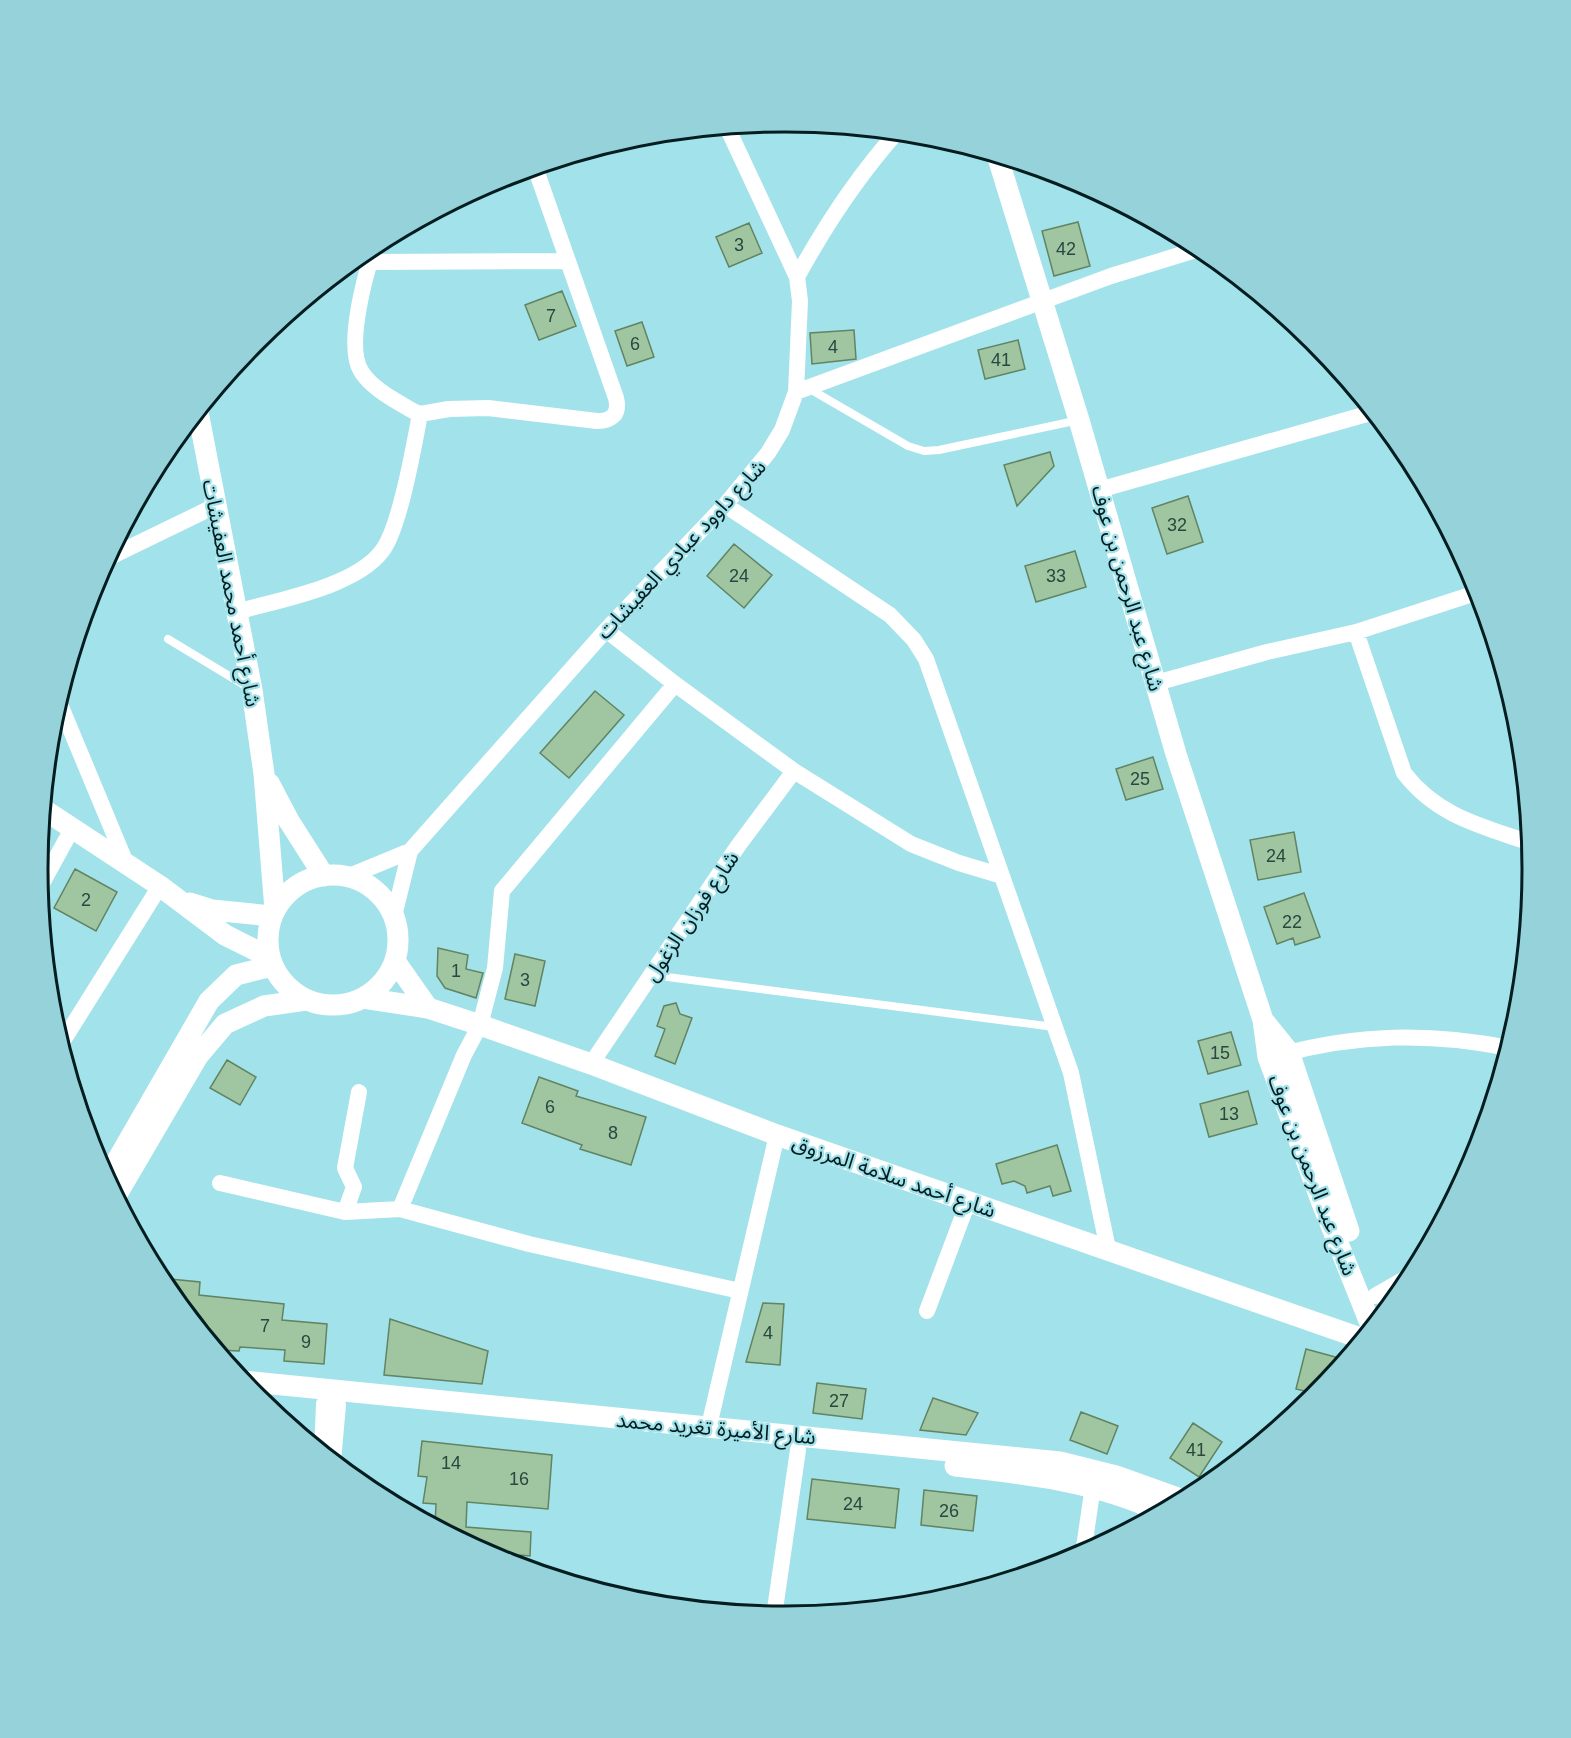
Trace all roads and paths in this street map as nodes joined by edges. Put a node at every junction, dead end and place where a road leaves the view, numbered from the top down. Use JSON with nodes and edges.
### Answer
{"nodes":[{"id":1,"x":730,"y":134,"type":"edge"},
{"id":2,"x":891,"y":139,"type":"edge"},
{"id":3,"x":1000,"y":164,"type":"edge"},
{"id":4,"x":538,"y":175,"type":"edge"},
{"id":5,"x":1188,"y":252,"type":"edge"},
{"id":6,"x":568,"y":261,"type":"junction"},
{"id":7,"x":369,"y":262,"type":"joint"},
{"id":8,"x":797,"y":277,"type":"junction"},
{"id":9,"x":1043,"y":303,"type":"junction"},
{"id":10,"x":801,"y":390,"type":"junction"},
{"id":11,"x":420,"y":414,"type":"junction"},
{"id":12,"x":1366,"y":414,"type":"edge"},
{"id":13,"x":1079,"y":420,"type":"junction"},
{"id":14,"x":200,"y":421,"type":"edge"},
{"id":15,"x":1099,"y":490,"type":"junction"},
{"id":16,"x":725,"y":505,"type":"junction"},
{"id":17,"x":216,"y":506,"type":"junction"},
{"id":18,"x":120,"y":552,"type":"edge"},
{"id":19,"x":1470,"y":595,"type":"edge"},
{"id":20,"x":236,"y":612,"type":"junction"},
{"id":21,"x":606,"y":630,"type":"junction"},
{"id":22,"x":1356,"y":633,"type":"junction"},
{"id":23,"x":168,"y":639,"type":"dead end"},
{"id":24,"x":1156,"y":683,"type":"junction"},
{"id":25,"x":675,"y":684,"type":"junction"},
{"id":26,"x":252,"y":690,"type":"junction"},
{"id":27,"x":64,"y":715,"type":"edge"},
{"id":28,"x":794,"y":771,"type":"junction"},
{"id":29,"x":264,"y":774,"type":"junction"},
{"id":30,"x":51,"y":814,"type":"edge"},
{"id":31,"x":72,"y":829,"type":"junction"},
{"id":32,"x":1522,"y":840,"type":"edge"},
{"id":33,"x":410,"y":851,"type":"junction"},
{"id":34,"x":126,"y":863,"type":"junction"},
{"id":35,"x":48,"y":872,"type":"edge"},
{"id":36,"x":999,"y":875,"type":"junction"},
{"id":37,"x":324,"y":876,"type":"junction"},
{"id":38,"x":347,"y":877,"type":"junction"},
{"id":39,"x":160,"y":886,"type":"junction"},
{"id":40,"x":178,"y":899,"type":"junction"},
{"id":41,"x":273,"y":913,"type":"junction"},
{"id":42,"x":394,"y":916,"type":"junction"},
{"id":43,"x":271,"y":961,"type":"junction"},
{"id":44,"x":395,"y":961,"type":"junction"},
{"id":45,"x":652,"y":975,"type":"junction"},
{"id":46,"x":363,"y":998,"type":"junction"},
{"id":47,"x":306,"y":1000,"type":"junction"},
{"id":48,"x":428,"y":1008,"type":"junction"},
{"id":49,"x":480,"y":1025,"type":"junction"},
{"id":50,"x":1054,"y":1028,"type":"junction"},
{"id":51,"x":67,"y":1034,"type":"edge"},
{"id":52,"x":1501,"y":1047,"type":"edge"},
{"id":53,"x":1278,"y":1055,"type":"junction"},
{"id":54,"x":591,"y":1064,"type":"junction"},
{"id":55,"x":359,"y":1092,"type":"dead end"},
{"id":56,"x":777,"y":1135,"type":"junction"},
{"id":57,"x":112,"y":1168,"type":"edge"},
{"id":58,"x":220,"y":1183,"type":"dead end"},
{"id":59,"x":121,"y":1188,"type":"edge"},
{"id":60,"x":968,"y":1202,"type":"junction"},
{"id":61,"x":400,"y":1209,"type":"junction"},
{"id":62,"x":345,"y":1212,"type":"junction"},
{"id":63,"x":1108,"y":1249,"type":"junction"},
{"id":64,"x":740,"y":1291,"type":"junction"},
{"id":65,"x":1378,"y":1306,"type":"edge"},
{"id":66,"x":927,"y":1311,"type":"dead end"},
{"id":67,"x":1369,"y":1320,"type":"edge"},
{"id":68,"x":1356,"y":1336,"type":"edge"},
{"id":69,"x":257,"y":1382,"type":"edge"},
{"id":70,"x":273,"y":1399,"type":"edge"},
{"id":71,"x":331,"y":1404,"type":"junction"},
{"id":72,"x":709,"y":1426,"type":"junction"},
{"id":73,"x":324,"y":1443,"type":"edge"},
{"id":74,"x":333,"y":1450,"type":"edge"},
{"id":75,"x":798,"y":1450,"type":"junction"},
{"id":76,"x":1093,"y":1486,"type":"junction"},
{"id":77,"x":1174,"y":1495,"type":"edge"},
{"id":78,"x":1153,"y":1509,"type":"edge"},
{"id":79,"x":1085,"y":1542,"type":"edge"},
{"id":80,"x":775,"y":1606,"type":"edge"}],
"edges":[{"from":1,"to":8,"type":"street","name":"شارع داوود عبادي العفيشات"},
{"from":2,"to":8,"type":"street"},
{"from":3,"to":9,"type":"street","name":"شارع عبد الرحمن بن عوف"},
{"from":4,"to":6,"type":"street"},
{"from":5,"to":9,"type":"street"},
{"from":6,"to":7,"type":"street"},
{"from":6,"to":11,"type":"street"},
{"from":7,"to":11,"type":"street"},
{"from":8,"to":10,"type":"street","name":"شارع داوود عبادي العفيشات"},
{"from":9,"to":10,"type":"street"},
{"from":9,"to":13,"type":"street","name":"شارع عبد الرحمن بن عوف"},
{"from":10,"to":13,"type":"lane"},
{"from":10,"to":16,"type":"street","name":"شارع داوود عبادي العفيشات"},
{"from":11,"to":20,"type":"street"},
{"from":12,"to":15,"type":"street"},
{"from":13,"to":15,"type":"street","name":"شارع عبد الرحمن بن عوف"},
{"from":14,"to":17,"type":"street","name":"شارع أحمد محمد العفيشات"},
{"from":15,"to":24,"type":"street","name":"شارع عبد الرحمن بن عوف"},
{"from":16,"to":21,"type":"street","name":"شارع داوود عبادي العفيشات"},
{"from":16,"to":36,"type":"street"},
{"from":17,"to":18,"type":"street"},
{"from":17,"to":20,"type":"street","name":"شارع أحمد محمد العفيشات"},
{"from":19,"to":22,"type":"street"},
{"from":20,"to":26,"type":"street","name":"شارع أحمد محمد العفيشات"},
{"from":21,"to":25,"type":"street"},
{"from":21,"to":33,"type":"street","name":"شارع داوود عبادي العفيشات"},
{"from":22,"to":24,"type":"street"},
{"from":22,"to":32,"type":"street"},
{"from":23,"to":26,"type":"lane"},
{"from":24,"to":53,"type":"street","name":"شارع عبد الرحمن بن عوف"},
{"from":25,"to":28,"type":"street"},
{"from":25,"to":49,"type":"street"},
{"from":26,"to":29,"type":"street","name":"شارع أحمد محمد العفيشات"},
{"from":27,"to":34,"type":"street"},
{"from":28,"to":36,"type":"street"},
{"from":28,"to":45,"type":"street","name":"شارع فوزان الزغول"},
{"from":29,"to":37,"type":"street","name":"شارع أحمد محمد العفيشات"},
{"from":29,"to":41,"type":"street","name":"شارع أحمد محمد العفيشات"},
{"from":30,"to":31,"type":"street"},
{"from":31,"to":34,"type":"street"},
{"from":31,"to":35,"type":"street"},
{"from":33,"to":38,"type":"street","name":"شارع داوود عبادي العفيشات"},
{"from":33,"to":42,"type":"street","name":"شارع داوود عبادي العفيشات"},
{"from":34,"to":39,"type":"street"},
{"from":36,"to":50,"type":"street"},
{"from":37,"to":38,"type":"street"},
{"from":37,"to":41,"type":"street"},
{"from":38,"to":42,"type":"street"},
{"from":39,"to":40,"type":"street"},
{"from":39,"to":51,"type":"street"},
{"from":40,"to":41,"type":"street"},
{"from":40,"to":43,"type":"street"},
{"from":41,"to":43,"type":"street"},
{"from":42,"to":44,"type":"street"},
{"from":43,"to":47,"type":"street"},
{"from":43,"to":57,"type":"street"},
{"from":44,"to":46,"type":"street"},
{"from":44,"to":48,"type":"street"},
{"from":45,"to":50,"type":"lane"},
{"from":45,"to":54,"type":"street","name":"شارع فوزان الزغول"},
{"from":46,"to":47,"type":"street"},
{"from":46,"to":48,"type":"street","name":"شارع أحمد سلامة المرزوق"},
{"from":47,"to":59,"type":"street"},
{"from":48,"to":49,"type":"street","name":"شارع أحمد سلامة المرزوق"},
{"from":49,"to":54,"type":"street","name":"شارع أحمد سلامة المرزوق"},
{"from":49,"to":61,"type":"street"},
{"from":50,"to":63,"type":"street"},
{"from":52,"to":53,"type":"street"},
{"from":53,"to":65,"type":"street","name":"شارع عبد الرحمن بن عوف"},
{"from":53,"to":67,"type":"street","name":"شارع عبد الرحمن بن عوف"},
{"from":54,"to":56,"type":"street","name":"شارع أحمد سلامة المرزوق"},
{"from":55,"to":62,"type":"street"},
{"from":56,"to":60,"type":"street","name":"شارع أحمد سلامة المرزوق"},
{"from":56,"to":64,"type":"street"},
{"from":58,"to":62,"type":"street"},
{"from":60,"to":63,"type":"street","name":"شارع أحمد سلامة المرزوق"},
{"from":60,"to":66,"type":"street"},
{"from":61,"to":62,"type":"street"},
{"from":61,"to":64,"type":"street"},
{"from":63,"to":68,"type":"street","name":"شارع أحمد سلامة المرزوق"},
{"from":64,"to":72,"type":"street"},
{"from":69,"to":72,"type":"street","name":"شارع الأميرة تغريد محمد"},
{"from":70,"to":71,"type":"street","name":"شارع الأميرة تغريد محمد"},
{"from":71,"to":73,"type":"street"},
{"from":71,"to":74,"type":"street"},
{"from":71,"to":75,"type":"street","name":"شارع الأميرة تغريد محمد"},
{"from":72,"to":77,"type":"street","name":"شارع الأميرة تغريد محمد"},
{"from":75,"to":76,"type":"street","name":"شارع الأميرة تغريد محمد"},
{"from":75,"to":80,"type":"street"},
{"from":76,"to":78,"type":"street","name":"شارع الأميرة تغريد محمد"},
{"from":76,"to":79,"type":"street"}]}
